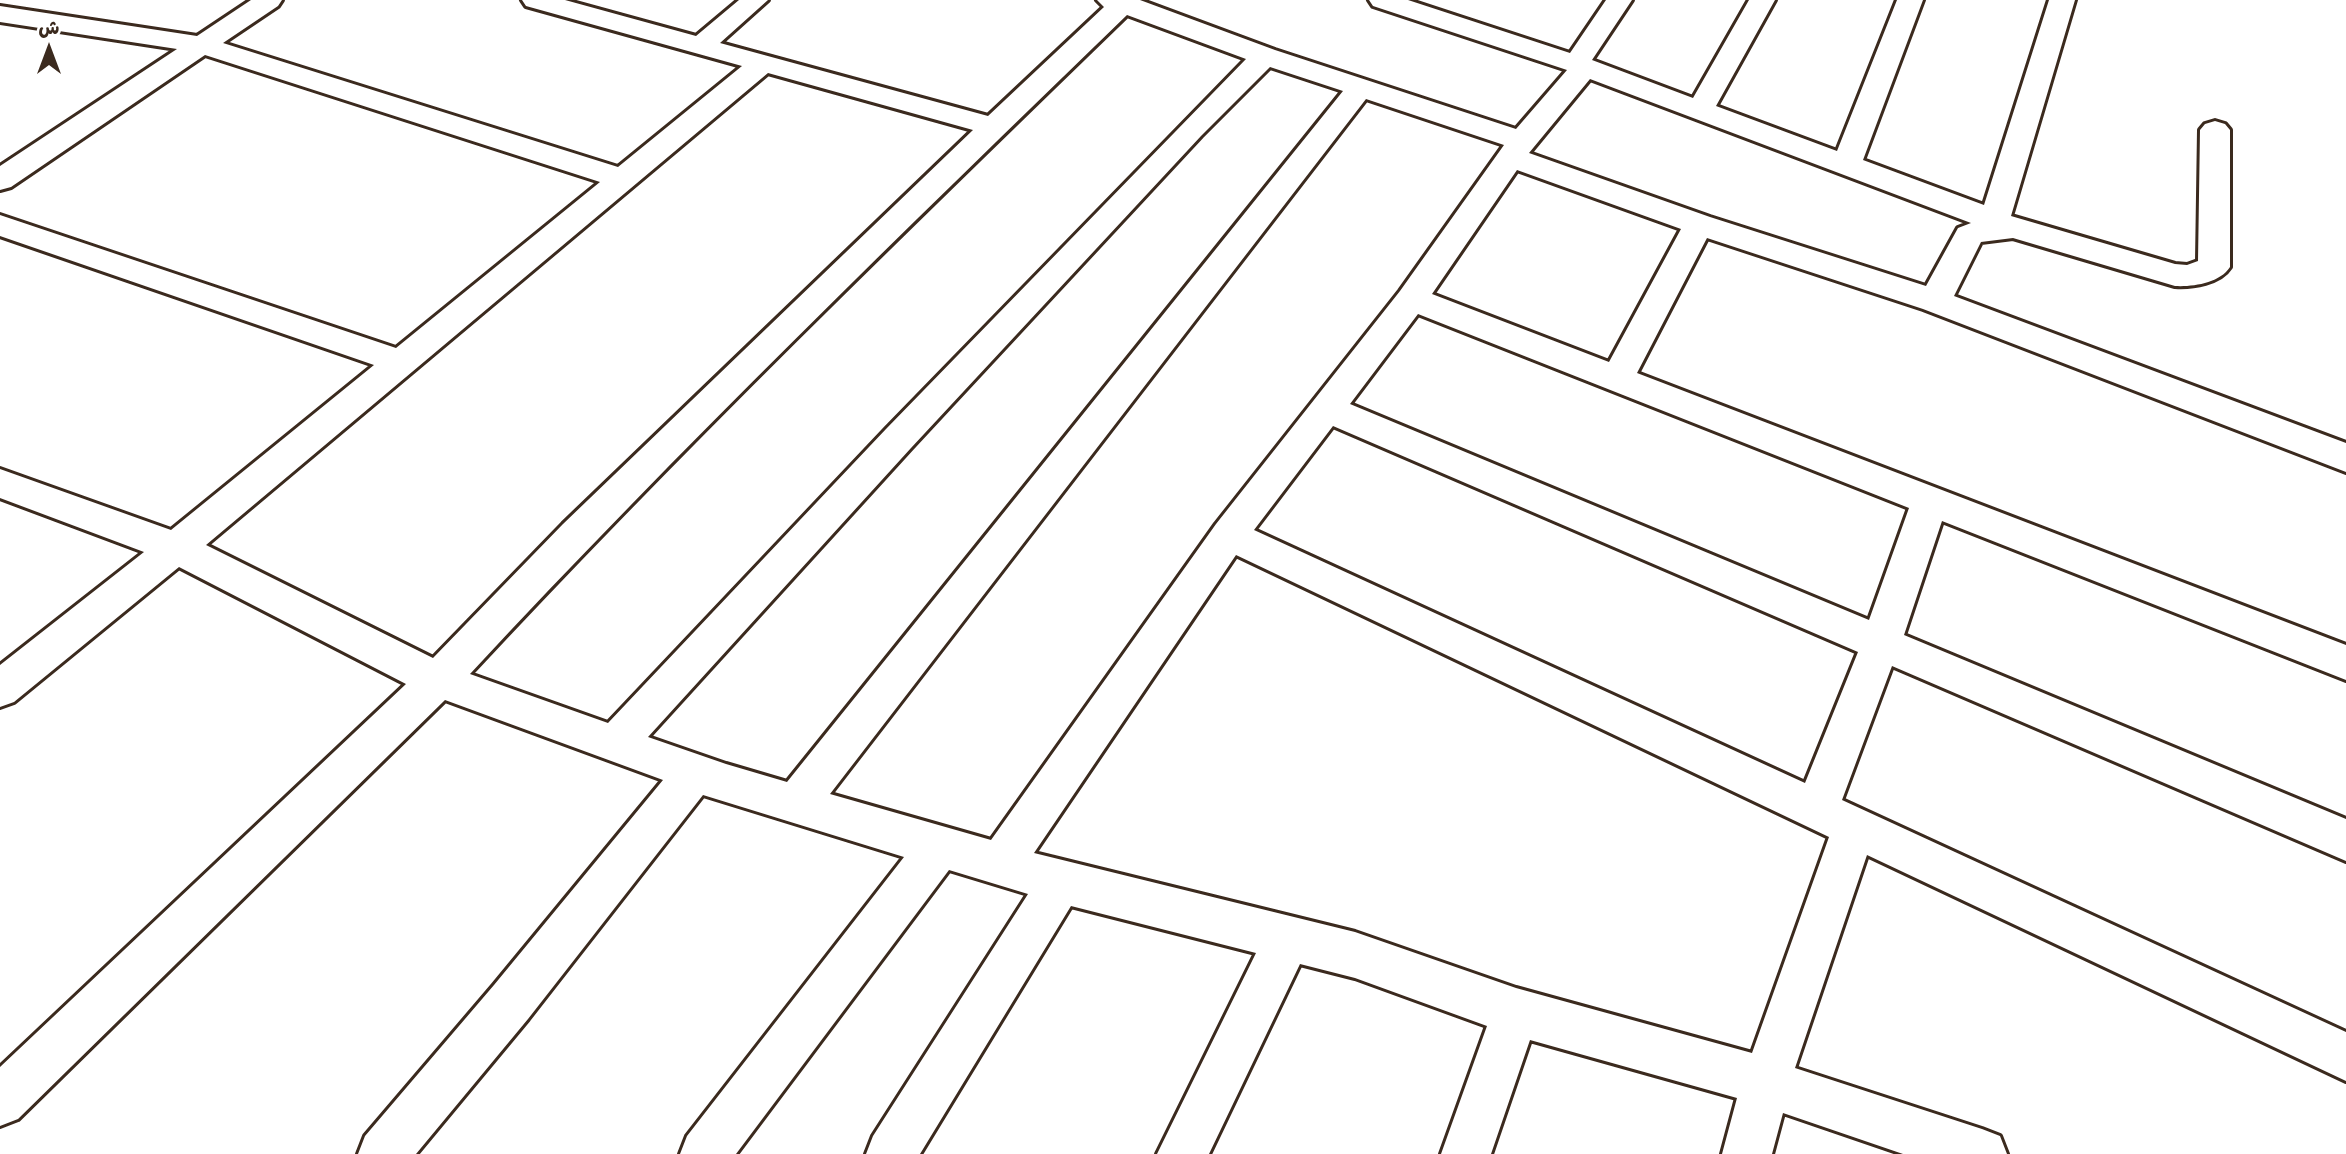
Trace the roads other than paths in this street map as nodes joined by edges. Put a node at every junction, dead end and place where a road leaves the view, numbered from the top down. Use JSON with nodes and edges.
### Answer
{"nodes":[{"id":1,"x":269,"y":0,"type":"edge"},
{"id":2,"x":535,"y":0,"type":"edge"},
{"id":3,"x":755,"y":0,"type":"edge"},
{"id":4,"x":1382,"y":0,"type":"edge"},
{"id":5,"x":1619,"y":0,"type":"edge"},
{"id":6,"x":1762,"y":0,"type":"edge"},
{"id":7,"x":1910,"y":0,"type":"edge"},
{"id":8,"x":2062,"y":0,"type":"edge"},
{"id":9,"x":1120,"y":1,"type":"edge"},
{"id":10,"x":570,"y":4,"type":"edge"},
{"id":11,"x":1457,"y":11,"type":"edge"},
{"id":12,"x":0,"y":14,"type":"edge"},
{"id":13,"x":202,"y":45,"type":"junction"},
{"id":14,"x":700,"y":46,"type":"junction"},
{"id":15,"x":1265,"y":56,"type":"junction"},
{"id":16,"x":763,"y":63,"type":"junction"},
{"id":17,"x":1581,"y":66,"type":"junction"},
{"id":18,"x":1361,"y":87,"type":"junction"},
{"id":19,"x":1700,"y":110,"type":"junction"},
{"id":20,"x":994,"y":127,"type":"junction"},
{"id":21,"x":2215,"y":130,"type":"dead end"},
{"id":22,"x":1516,"y":149,"type":"junction"},
{"id":23,"x":1846,"y":165,"type":"junction"},
{"id":24,"x":622,"y":179,"type":"junction"},
{"id":25,"x":0,"y":180,"type":"edge"},
{"id":26,"x":1699,"y":224,"type":"junction"},
{"id":27,"x":0,"y":225,"type":"edge"},
{"id":28,"x":2004,"y":225,"type":"junction"},
{"id":29,"x":1412,"y":299,"type":"junction"},
{"id":30,"x":1935,"y":301,"type":"junction"},
{"id":31,"x":401,"y":362,"type":"junction"},
{"id":32,"x":1617,"y":379,"type":"junction"},
{"id":33,"x":1327,"y":409,"type":"junction"},
{"id":34,"x":2346,"y":458,"type":"edge"},
{"id":35,"x":0,"y":483,"type":"edge"},
{"id":36,"x":1930,"y":500,"type":"junction"},
{"id":37,"x":1229,"y":535,"type":"junction"},
{"id":38,"x":176,"y":548,"type":"junction"},
{"id":39,"x":1881,"y":643,"type":"junction"},
{"id":40,"x":2346,"y":663,"type":"edge"},
{"id":41,"x":438,"y":681,"type":"junction"},
{"id":42,"x":0,"y":689,"type":"edge"},
{"id":43,"x":615,"y":744,"type":"junction"},
{"id":44,"x":695,"y":773,"type":"junction"},
{"id":45,"x":797,"y":803,"type":"junction"},
{"id":46,"x":1836,"y":818,"type":"junction"},
{"id":47,"x":2346,"y":840,"type":"edge"},
{"id":48,"x":940,"y":846,"type":"junction"},
{"id":49,"x":1001,"y":863,"type":"junction"},
{"id":50,"x":1061,"y":882,"type":"junction"},
{"id":51,"x":1287,"y":938,"type":"junction"},
{"id":52,"x":1516,"y":1012,"type":"junction"},
{"id":53,"x":2346,"y":1057,"type":"edge"},
{"id":54,"x":1766,"y":1082,"type":"junction"},
{"id":55,"x":0,"y":1101,"type":"edge"},
{"id":56,"x":383,"y":1154,"type":"edge"},
{"id":57,"x":705,"y":1154,"type":"edge"},
{"id":58,"x":891,"y":1154,"type":"edge"},
{"id":59,"x":1182,"y":1154,"type":"edge"},
{"id":60,"x":1466,"y":1154,"type":"edge"},
{"id":61,"x":1747,"y":1154,"type":"edge"},
{"id":62,"x":1982,"y":1154,"type":"edge"}],
"edges":[{"from":1,"to":13,"type":"street"},
{"from":2,"to":10,"type":"street"},
{"from":3,"to":14,"type":"street"},
{"from":4,"to":11,"type":"street"},
{"from":5,"to":17,"type":"street"},
{"from":6,"to":19,"type":"street"},
{"from":7,"to":23,"type":"street"},
{"from":8,"to":28,"type":"street"},
{"from":9,"to":15,"type":"street"},
{"from":9,"to":20,"type":"street"},
{"from":10,"to":14,"type":"street"},
{"from":11,"to":17,"type":"street"},
{"from":12,"to":13,"type":"street"},
{"from":13,"to":24,"type":"street"},
{"from":13,"to":25,"type":"street"},
{"from":14,"to":16,"type":"street"},
{"from":15,"to":18,"type":"street"},
{"from":15,"to":43,"type":"street"},
{"from":16,"to":20,"type":"street"},
{"from":16,"to":24,"type":"street"},
{"from":17,"to":19,"type":"street"},
{"from":17,"to":22,"type":"street"},
{"from":18,"to":22,"type":"street"},
{"from":18,"to":45,"type":"street"},
{"from":19,"to":23,"type":"street"},
{"from":20,"to":41,"type":"street"},
{"from":21,"to":28,"type":"street"},
{"from":22,"to":26,"type":"street"},
{"from":22,"to":29,"type":"street"},
{"from":23,"to":28,"type":"street"},
{"from":24,"to":31,"type":"street"},
{"from":26,"to":30,"type":"street"},
{"from":26,"to":32,"type":"street"},
{"from":27,"to":31,"type":"street"},
{"from":28,"to":30,"type":"street"},
{"from":29,"to":32,"type":"street"},
{"from":29,"to":33,"type":"street"},
{"from":30,"to":34,"type":"street"},
{"from":31,"to":38,"type":"street"},
{"from":32,"to":36,"type":"street"},
{"from":33,"to":37,"type":"street"},
{"from":33,"to":39,"type":"street"},
{"from":35,"to":38,"type":"street"},
{"from":36,"to":39,"type":"street"},
{"from":36,"to":40,"type":"street"},
{"from":37,"to":46,"type":"street"},
{"from":37,"to":49,"type":"street"},
{"from":38,"to":41,"type":"street"},
{"from":38,"to":42,"type":"street"},
{"from":39,"to":46,"type":"street"},
{"from":39,"to":47,"type":"street"},
{"from":41,"to":43,"type":"street"},
{"from":41,"to":55,"type":"street"},
{"from":43,"to":44,"type":"street"},
{"from":44,"to":45,"type":"street"},
{"from":44,"to":56,"type":"street"},
{"from":45,"to":48,"type":"street"},
{"from":46,"to":53,"type":"street"},
{"from":46,"to":54,"type":"street"},
{"from":48,"to":49,"type":"street"},
{"from":48,"to":57,"type":"street"},
{"from":49,"to":50,"type":"street"},
{"from":50,"to":51,"type":"street"},
{"from":50,"to":58,"type":"street"},
{"from":51,"to":52,"type":"street"},
{"from":51,"to":59,"type":"street"},
{"from":52,"to":54,"type":"street"},
{"from":52,"to":60,"type":"street"},
{"from":54,"to":61,"type":"street"},
{"from":54,"to":62,"type":"street"}]}
